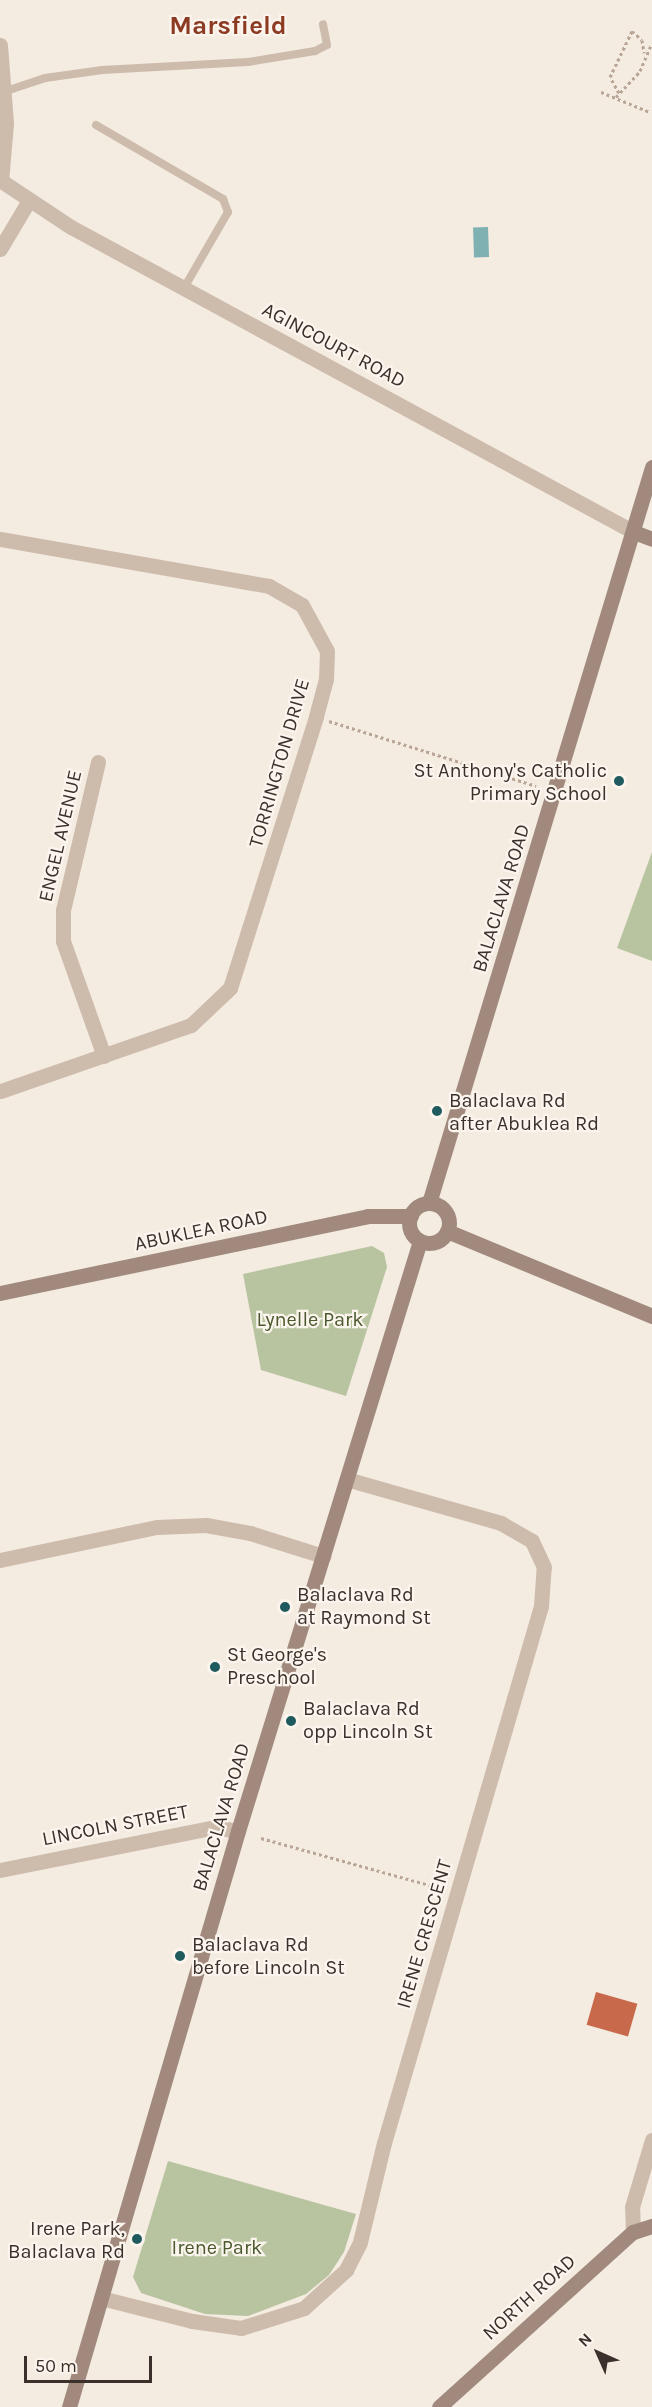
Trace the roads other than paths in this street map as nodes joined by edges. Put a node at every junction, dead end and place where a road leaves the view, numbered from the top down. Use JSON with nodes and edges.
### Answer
{"nodes":[{"id":1,"x":322,"y":24,"type":"dead end"},
{"id":2,"x":0,"y":45,"type":"edge"},
{"id":3,"x":3,"y":92,"type":"junction"},
{"id":4,"x":96,"y":125,"type":"dead end"},
{"id":5,"x":1,"y":180,"type":"edge"},
{"id":6,"x":28,"y":202,"type":"junction"},
{"id":7,"x":0,"y":249,"type":"edge"},
{"id":8,"x":184,"y":288,"type":"junction"},
{"id":9,"x":652,"y":467,"type":"edge"},
{"id":10,"x":634,"y":531,"type":"junction"},
{"id":11,"x":0,"y":539,"type":"edge"},
{"id":12,"x":652,"y":539,"type":"edge"},
{"id":13,"x":98,"y":762,"type":"dead end"},
{"id":14,"x":104,"y":1056,"type":"junction"},
{"id":15,"x":0,"y":1091,"type":"edge"},
{"id":16,"x":429,"y":1203,"type":"junction"},
{"id":17,"x":411,"y":1216,"type":"junction"},
{"id":18,"x":447,"y":1232,"type":"junction"},
{"id":19,"x":420,"y":1241,"type":"junction"},
{"id":20,"x":0,"y":1293,"type":"edge"},
{"id":21,"x":652,"y":1316,"type":"edge"},
{"id":22,"x":347,"y":1479,"type":"junction"},
{"id":23,"x":323,"y":1556,"type":"junction"},
{"id":24,"x":0,"y":1560,"type":"edge"},
{"id":25,"x":238,"y":1831,"type":"junction"},
{"id":26,"x":0,"y":1870,"type":"edge"},
{"id":27,"x":652,"y":2140,"type":"edge"},
{"id":28,"x":652,"y":2226,"type":"edge"},
{"id":29,"x":633,"y":2232,"type":"junction"},
{"id":30,"x":101,"y":2298,"type":"junction"},
{"id":31,"x":69,"y":2407,"type":"edge"},
{"id":32,"x":439,"y":2407,"type":"edge"}],
"edges":[{"from":1,"to":3,"type":"lane"},
{"from":2,"to":3,"type":"street"},
{"from":3,"to":5,"type":"street"},
{"from":4,"to":8,"type":"lane"},
{"from":5,"to":6,"type":"street","name":"AGINCOURT ROAD"},
{"from":6,"to":7,"type":"street"},
{"from":6,"to":8,"type":"street","name":"AGINCOURT ROAD"},
{"from":8,"to":10,"type":"street","name":"AGINCOURT ROAD"},
{"from":9,"to":10,"type":"main road","name":"BALACLAVA ROAD"},
{"from":10,"to":12,"type":"main road","name":"AGINCOURT ROAD"},
{"from":10,"to":16,"type":"main road","name":"BALACLAVA ROAD"},
{"from":11,"to":14,"type":"street","name":"TORRINGTON DRIVE"},
{"from":13,"to":14,"type":"street","name":"ENGEL AVENUE"},
{"from":14,"to":15,"type":"street","name":"TORRINGTON DRIVE"},
{"from":16,"to":17,"type":"main road"},
{"from":16,"to":18,"type":"main road"},
{"from":17,"to":19,"type":"main road"},
{"from":17,"to":20,"type":"main road","name":"ABUKLEA ROAD"},
{"from":18,"to":19,"type":"main road"},
{"from":18,"to":21,"type":"main road"},
{"from":19,"to":22,"type":"main road","name":"BALACLAVA ROAD"},
{"from":22,"to":23,"type":"main road","name":"BALACLAVA ROAD"},
{"from":22,"to":30,"type":"street","name":"IRENE CRESCENT"},
{"from":23,"to":24,"type":"street"},
{"from":23,"to":25,"type":"main road","name":"BALACLAVA ROAD"},
{"from":25,"to":26,"type":"street","name":"LINCOLN STREET"},
{"from":25,"to":30,"type":"main road","name":"BALACLAVA ROAD"},
{"from":27,"to":29,"type":"street"},
{"from":28,"to":29,"type":"main road","name":"NORTH ROAD"},
{"from":29,"to":32,"type":"main road","name":"NORTH ROAD"},
{"from":30,"to":31,"type":"main road","name":"BALACLAVA ROAD"}]}
